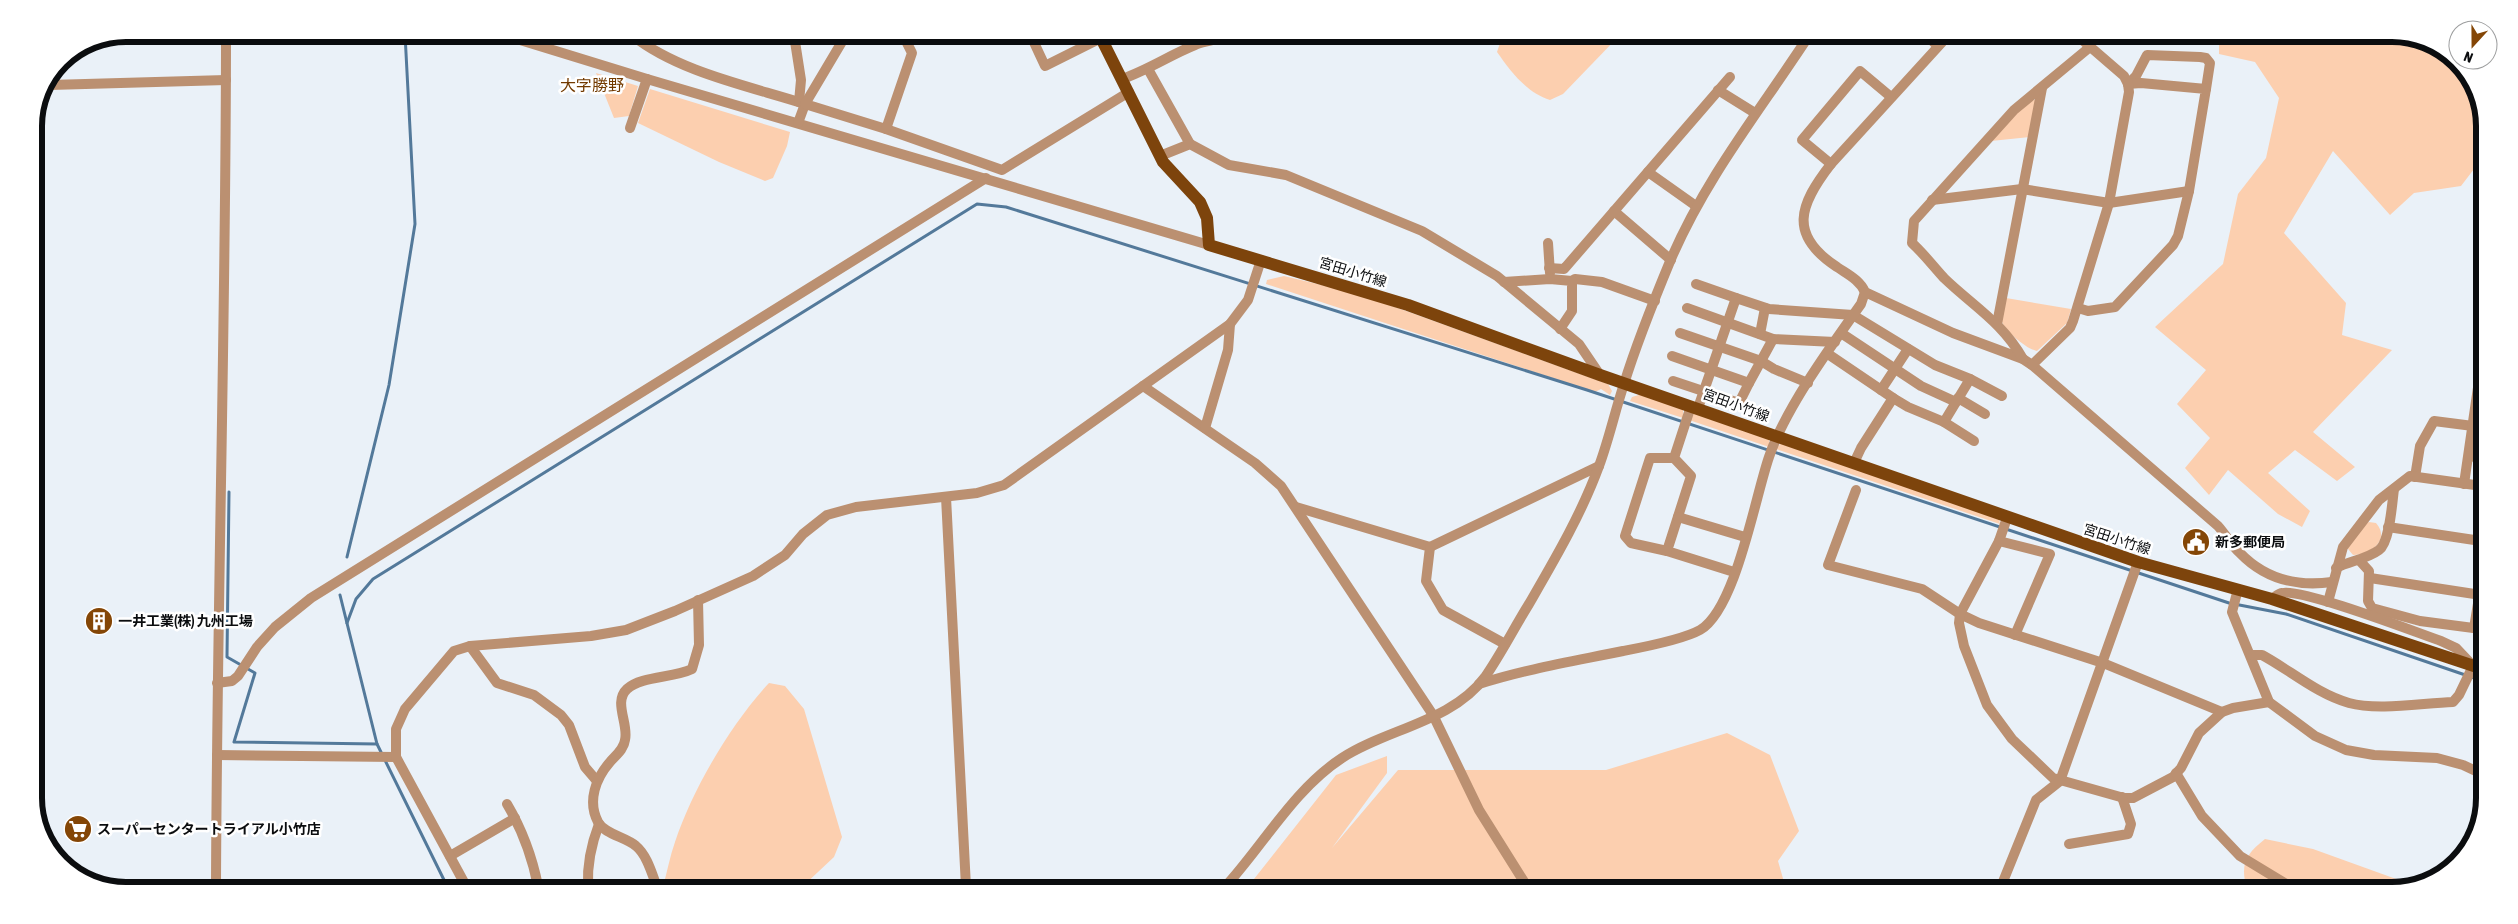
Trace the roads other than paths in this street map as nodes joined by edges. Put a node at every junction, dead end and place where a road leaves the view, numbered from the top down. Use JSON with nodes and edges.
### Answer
{"nodes":[{"id":1,"x":226,"y":42,"type":"edge"},
{"id":2,"x":529,"y":42,"type":"edge"},
{"id":3,"x":641,"y":42,"type":"edge"},
{"id":4,"x":795,"y":42,"type":"edge"},
{"id":5,"x":841,"y":42,"type":"edge"},
{"id":6,"x":906,"y":42,"type":"edge"},
{"id":7,"x":1034,"y":42,"type":"edge"},
{"id":8,"x":1091,"y":42,"type":"edge"},
{"id":9,"x":1104,"y":42,"type":"edge"},
{"id":10,"x":1205,"y":42,"type":"edge"},
{"id":11,"x":1805,"y":42,"type":"edge"},
{"id":12,"x":1934,"y":42,"type":"edge"},
{"id":13,"x":1942,"y":42,"type":"edge"},
{"id":14,"x":2084,"y":42,"type":"edge"},
{"id":15,"x":1938,"y":46,"type":"junction"},
{"id":16,"x":2090,"y":48,"type":"junction"},
{"id":17,"x":1148,"y":69,"type":"junction"},
{"id":18,"x":1730,"y":77,"type":"dead end"},
{"id":19,"x":647,"y":79,"type":"junction"},
{"id":20,"x":1122,"y":79,"type":"junction"},
{"id":21,"x":226,"y":80,"type":"junction"},
{"id":22,"x":2128,"y":84,"type":"junction"},
{"id":23,"x":54,"y":85,"type":"edge"},
{"id":24,"x":2042,"y":88,"type":"junction"},
{"id":25,"x":2206,"y":89,"type":"junction"},
{"id":26,"x":1718,"y":90,"type":"junction"},
{"id":27,"x":1129,"y":92,"type":"junction"},
{"id":28,"x":1891,"y":97,"type":"junction"},
{"id":29,"x":802,"y":103,"type":"junction"},
{"id":30,"x":1755,"y":114,"type":"junction"},
{"id":31,"x":798,"y":123,"type":"junction"},
{"id":32,"x":632,"y":124,"type":"dead end"},
{"id":33,"x":886,"y":129,"type":"junction"},
{"id":34,"x":1190,"y":144,"type":"junction"},
{"id":35,"x":1160,"y":156,"type":"junction"},
{"id":36,"x":1830,"y":164,"type":"junction"},
{"id":37,"x":1648,"y":172,"type":"junction"},
{"id":38,"x":986,"y":178,"type":"junction"},
{"id":39,"x":2022,"y":189,"type":"junction"},
{"id":40,"x":2188,"y":191,"type":"junction"},
{"id":41,"x":1932,"y":200,"type":"junction"},
{"id":42,"x":2109,"y":203,"type":"junction"},
{"id":43,"x":1696,"y":206,"type":"junction"},
{"id":44,"x":1614,"y":211,"type":"junction"},
{"id":45,"x":1548,"y":243,"type":"dead end"},
{"id":46,"x":1209,"y":244,"type":"junction"},
{"id":47,"x":1261,"y":260,"type":"junction"},
{"id":48,"x":1671,"y":260,"type":"junction"},
{"id":49,"x":1549,"y":268,"type":"junction"},
{"id":50,"x":1550,"y":279,"type":"junction"},
{"id":51,"x":1572,"y":281,"type":"junction"},
{"id":52,"x":1504,"y":282,"type":"junction"},
{"id":53,"x":1696,"y":284,"type":"dead end"},
{"id":54,"x":1865,"y":292,"type":"junction"},
{"id":55,"x":1736,"y":298,"type":"junction"},
{"id":56,"x":1655,"y":301,"type":"junction"},
{"id":57,"x":1687,"y":308,"type":"dead end"},
{"id":58,"x":1765,"y":308,"type":"junction"},
{"id":59,"x":2078,"y":308,"type":"junction"},
{"id":60,"x":1853,"y":316,"type":"junction"},
{"id":61,"x":1728,"y":323,"type":"junction"},
{"id":62,"x":1230,"y":324,"type":"junction"},
{"id":63,"x":1997,"y":324,"type":"junction"},
{"id":64,"x":1560,"y":329,"type":"junction"},
{"id":65,"x":1680,"y":333,"type":"dead end"},
{"id":66,"x":1760,"y":334,"type":"junction"},
{"id":67,"x":1838,"y":338,"type":"junction"},
{"id":68,"x":1773,"y":339,"type":"junction"},
{"id":69,"x":1720,"y":346,"type":"junction"},
{"id":70,"x":1908,"y":348,"type":"junction"},
{"id":71,"x":1828,"y":354,"type":"junction"},
{"id":72,"x":1672,"y":356,"type":"dead end"},
{"id":73,"x":1761,"y":361,"type":"junction"},
{"id":74,"x":2028,"y":362,"type":"junction"},
{"id":75,"x":1895,"y":369,"type":"junction"},
{"id":76,"x":1712,"y":370,"type":"junction"},
{"id":77,"x":1600,"y":375,"type":"junction"},
{"id":78,"x":1970,"y":379,"type":"junction"},
{"id":79,"x":1673,"y":381,"type":"dead end"},
{"id":80,"x":1624,"y":383,"type":"junction"},
{"id":81,"x":1749,"y":383,"type":"junction"},
{"id":82,"x":1808,"y":383,"type":"junction"},
{"id":83,"x":1143,"y":386,"type":"junction"},
{"id":84,"x":1881,"y":390,"type":"junction"},
{"id":85,"x":1704,"y":391,"type":"junction"},
{"id":86,"x":2002,"y":396,"type":"dead end"},
{"id":87,"x":1893,"y":398,"type":"junction"},
{"id":88,"x":1957,"y":400,"type":"junction"},
{"id":89,"x":1695,"y":407,"type":"junction"},
{"id":90,"x":2475,"y":408,"type":"edge"},
{"id":91,"x":1985,"y":414,"type":"dead end"},
{"id":92,"x":1944,"y":422,"type":"junction"},
{"id":93,"x":2473,"y":426,"type":"junction"},
{"id":94,"x":1205,"y":428,"type":"junction"},
{"id":95,"x":1974,"y":441,"type":"dead end"},
{"id":96,"x":1775,"y":442,"type":"junction"},
{"id":97,"x":2469,"y":456,"type":"junction"},
{"id":98,"x":2475,"y":457,"type":"edge"},
{"id":99,"x":1674,"y":458,"type":"junction"},
{"id":100,"x":1854,"y":463,"type":"junction"},
{"id":101,"x":1599,"y":466,"type":"junction"},
{"id":102,"x":2415,"y":477,"type":"junction"},
{"id":103,"x":2464,"y":484,"type":"junction"},
{"id":104,"x":2476,"y":485,"type":"edge"},
{"id":105,"x":2394,"y":489,"type":"junction"},
{"id":106,"x":1856,"y":490,"type":"dead end"},
{"id":107,"x":946,"y":497,"type":"junction"},
{"id":108,"x":1296,"y":507,"type":"junction"},
{"id":109,"x":1678,"y":518,"type":"junction"},
{"id":110,"x":2006,"y":522,"type":"junction"},
{"id":111,"x":2388,"y":527,"type":"junction"},
{"id":112,"x":1745,"y":537,"type":"junction"},
{"id":113,"x":1999,"y":538,"type":"junction"},
{"id":114,"x":2476,"y":540,"type":"edge"},
{"id":115,"x":1430,"y":547,"type":"junction"},
{"id":116,"x":1667,"y":551,"type":"junction"},
{"id":117,"x":2359,"y":560,"type":"junction"},
{"id":118,"x":2336,"y":568,"type":"junction"},
{"id":119,"x":2135,"y":570,"type":"junction"},
{"id":120,"x":1734,"y":572,"type":"junction"},
{"id":121,"x":2370,"y":578,"type":"junction"},
{"id":122,"x":2332,"y":582,"type":"junction"},
{"id":123,"x":2238,"y":589,"type":"junction"},
{"id":124,"x":2476,"y":590,"type":"edge"},
{"id":125,"x":2272,"y":599,"type":"junction"},
{"id":126,"x":698,"y":600,"type":"junction"},
{"id":127,"x":2328,"y":602,"type":"junction"},
{"id":128,"x":1960,"y":614,"type":"junction"},
{"id":129,"x":2476,"y":629,"type":"edge"},
{"id":130,"x":2015,"y":635,"type":"junction"},
{"id":131,"x":1505,"y":644,"type":"junction"},
{"id":132,"x":470,"y":646,"type":"junction"},
{"id":133,"x":2251,"y":655,"type":"junction"},
{"id":134,"x":2103,"y":664,"type":"junction"},
{"id":135,"x":2476,"y":666,"type":"edge"},
{"id":136,"x":2476,"y":667,"type":"edge"},
{"id":137,"x":2476,"y":669,"type":"edge"},
{"id":138,"x":217,"y":683,"type":"junction"},
{"id":139,"x":1479,"y":684,"type":"junction"},
{"id":140,"x":2269,"y":702,"type":"junction"},
{"id":141,"x":2222,"y":712,"type":"junction"},
{"id":142,"x":1433,"y":716,"type":"junction"},
{"id":143,"x":217,"y":755,"type":"junction"},
{"id":144,"x":393,"y":756,"type":"junction"},
{"id":145,"x":2476,"y":772,"type":"edge"},
{"id":146,"x":2176,"y":773,"type":"junction"},
{"id":147,"x":597,"y":781,"type":"junction"},
{"id":148,"x":2060,"y":781,"type":"junction"},
{"id":149,"x":2122,"y":797,"type":"junction"},
{"id":150,"x":507,"y":804,"type":"dead end"},
{"id":151,"x":515,"y":818,"type":"junction"},
{"id":152,"x":599,"y":824,"type":"junction"},
{"id":153,"x":2069,"y":844,"type":"dead end"},
{"id":154,"x":450,"y":856,"type":"junction"},
{"id":155,"x":216,"y":882,"type":"edge"},
{"id":156,"x":464,"y":882,"type":"edge"},
{"id":157,"x":537,"y":882,"type":"edge"},
{"id":158,"x":588,"y":882,"type":"edge"},
{"id":159,"x":655,"y":882,"type":"edge"},
{"id":160,"x":966,"y":882,"type":"edge"},
{"id":161,"x":1229,"y":882,"type":"edge"},
{"id":162,"x":1524,"y":882,"type":"edge"},
{"id":163,"x":2003,"y":882,"type":"edge"},
{"id":164,"x":2283,"y":882,"type":"edge"}],
"edges":[{"from":1,"to":21,"type":"street"},
{"from":2,"to":19,"type":"street"},
{"from":3,"to":29,"type":"street"},
{"from":4,"to":29,"type":"street"},
{"from":5,"to":29,"type":"street"},
{"from":6,"to":33,"type":"street"},
{"from":7,"to":8,"type":"street"},
{"from":9,"to":20,"type":"main road"},
{"from":10,"to":17,"type":"street"},
{"from":11,"to":30,"type":"street"},
{"from":12,"to":15,"type":"street"},
{"from":13,"to":15,"type":"street"},
{"from":14,"to":16,"type":"street"},
{"from":15,"to":28,"type":"street"},
{"from":16,"to":22,"type":"street"},
{"from":16,"to":24,"type":"street"},
{"from":17,"to":20,"type":"street"},
{"from":17,"to":34,"type":"street"},
{"from":18,"to":26,"type":"street"},
{"from":19,"to":31,"type":"street"},
{"from":19,"to":32,"type":"street"},
{"from":20,"to":27,"type":"main road"},
{"from":21,"to":23,"type":"street"},
{"from":21,"to":138,"type":"street"},
{"from":22,"to":25,"type":"street"},
{"from":22,"to":25,"type":"street"},
{"from":22,"to":42,"type":"street"},
{"from":24,"to":39,"type":"street"},
{"from":24,"to":41,"type":"street"},
{"from":25,"to":40,"type":"street"},
{"from":26,"to":30,"type":"street"},
{"from":26,"to":37,"type":"street"},
{"from":27,"to":33,"type":"street"},
{"from":27,"to":35,"type":"main road"},
{"from":28,"to":36,"type":"street"},
{"from":28,"to":36,"type":"street"},
{"from":29,"to":31,"type":"street"},
{"from":29,"to":33,"type":"street"},
{"from":30,"to":43,"type":"street"},
{"from":31,"to":38,"type":"street"},
{"from":34,"to":35,"type":"street"},
{"from":34,"to":52,"type":"street"},
{"from":35,"to":46,"type":"main road"},
{"from":36,"to":54,"type":"street"},
{"from":37,"to":43,"type":"street"},
{"from":37,"to":44,"type":"street"},
{"from":38,"to":46,"type":"street"},
{"from":38,"to":138,"type":"street"},
{"from":39,"to":41,"type":"street"},
{"from":39,"to":42,"type":"street"},
{"from":39,"to":63,"type":"street"},
{"from":40,"to":42,"type":"street"},
{"from":40,"to":59,"type":"street"},
{"from":41,"to":63,"type":"street"},
{"from":42,"to":59,"type":"street"},
{"from":43,"to":48,"type":"street"},
{"from":44,"to":48,"type":"street"},
{"from":44,"to":49,"type":"street"},
{"from":45,"to":49,"type":"street"},
{"from":46,"to":47,"type":"main road","name":"宮田小竹線"},
{"from":47,"to":62,"type":"street"},
{"from":47,"to":77,"type":"main road","name":"宮田小竹線"},
{"from":48,"to":56,"type":"street"},
{"from":49,"to":50,"type":"street"},
{"from":50,"to":51,"type":"street"},
{"from":50,"to":52,"type":"street"},
{"from":51,"to":56,"type":"street"},
{"from":51,"to":64,"type":"street"},
{"from":52,"to":64,"type":"street"},
{"from":53,"to":55,"type":"street"},
{"from":54,"to":60,"type":"street"},
{"from":54,"to":74,"type":"street"},
{"from":55,"to":58,"type":"street"},
{"from":55,"to":61,"type":"street"},
{"from":56,"to":80,"type":"street"},
{"from":57,"to":61,"type":"street"},
{"from":58,"to":60,"type":"street"},
{"from":58,"to":66,"type":"street"},
{"from":59,"to":74,"type":"street"},
{"from":60,"to":67,"type":"street"},
{"from":60,"to":70,"type":"street"},
{"from":61,"to":66,"type":"street"},
{"from":61,"to":69,"type":"street"},
{"from":62,"to":83,"type":"street"},
{"from":62,"to":94,"type":"street"},
{"from":63,"to":74,"type":"street"},
{"from":64,"to":77,"type":"street"},
{"from":65,"to":69,"type":"street"},
{"from":66,"to":68,"type":"street"},
{"from":67,"to":68,"type":"street"},
{"from":67,"to":71,"type":"street"},
{"from":67,"to":75,"type":"street"},
{"from":68,"to":73,"type":"street"},
{"from":69,"to":73,"type":"street"},
{"from":69,"to":76,"type":"street"},
{"from":70,"to":75,"type":"street"},
{"from":70,"to":78,"type":"street"},
{"from":71,"to":82,"type":"street"},
{"from":71,"to":84,"type":"street"},
{"from":72,"to":76,"type":"street"},
{"from":73,"to":81,"type":"street"},
{"from":73,"to":82,"type":"street"},
{"from":74,"to":122,"type":"street"},
{"from":75,"to":84,"type":"street"},
{"from":75,"to":88,"type":"street"},
{"from":76,"to":81,"type":"street"},
{"from":76,"to":85,"type":"street"},
{"from":77,"to":80,"type":"main road","name":"宮田小竹線"},
{"from":78,"to":86,"type":"street"},
{"from":78,"to":88,"type":"street"},
{"from":79,"to":85,"type":"street"},
{"from":80,"to":89,"type":"main road","name":"宮田小竹線"},
{"from":80,"to":101,"type":"street"},
{"from":81,"to":85,"type":"street"},
{"from":82,"to":96,"type":"street"},
{"from":83,"to":94,"type":"street"},
{"from":83,"to":107,"type":"street"},
{"from":84,"to":87,"type":"street"},
{"from":85,"to":89,"type":"street"},
{"from":87,"to":92,"type":"street"},
{"from":87,"to":100,"type":"street"},
{"from":88,"to":91,"type":"street"},
{"from":88,"to":92,"type":"street"},
{"from":89,"to":96,"type":"main road","name":"宮田小竹線"},
{"from":89,"to":99,"type":"street"},
{"from":90,"to":93,"type":"street"},
{"from":92,"to":95,"type":"street"},
{"from":93,"to":97,"type":"street"},
{"from":93,"to":102,"type":"street"},
{"from":94,"to":108,"type":"street"},
{"from":96,"to":100,"type":"main road","name":"宮田小竹線"},
{"from":96,"to":112,"type":"street"},
{"from":97,"to":98,"type":"street"},
{"from":97,"to":103,"type":"street"},
{"from":99,"to":109,"type":"street"},
{"from":99,"to":116,"type":"street"},
{"from":100,"to":110,"type":"main road","name":"宮田小竹線"},
{"from":101,"to":115,"type":"street"},
{"from":101,"to":131,"type":"street"},
{"from":102,"to":103,"type":"street"},
{"from":102,"to":105,"type":"street"},
{"from":103,"to":104,"type":"street"},
{"from":105,"to":111,"type":"street"},
{"from":105,"to":118,"type":"street"},
{"from":106,"to":128,"type":"street"},
{"from":107,"to":126,"type":"street"},
{"from":107,"to":160,"type":"street"},
{"from":108,"to":115,"type":"street"},
{"from":108,"to":142,"type":"street"},
{"from":109,"to":112,"type":"street"},
{"from":109,"to":116,"type":"street"},
{"from":110,"to":113,"type":"street"},
{"from":110,"to":119,"type":"main road","name":"宮田小竹線"},
{"from":111,"to":114,"type":"street"},
{"from":111,"to":117,"type":"street"},
{"from":112,"to":120,"type":"street"},
{"from":113,"to":128,"type":"street"},
{"from":113,"to":130,"type":"street"},
{"from":115,"to":131,"type":"street"},
{"from":116,"to":120,"type":"street"},
{"from":117,"to":118,"type":"street"},
{"from":117,"to":121,"type":"street"},
{"from":118,"to":122,"type":"street"},
{"from":119,"to":123,"type":"main road","name":"宮田小竹線"},
{"from":119,"to":134,"type":"street"},
{"from":120,"to":139,"type":"street"},
{"from":121,"to":124,"type":"street"},
{"from":121,"to":129,"type":"street"},
{"from":122,"to":127,"type":"street"},
{"from":123,"to":125,"type":"main road","name":"宮田小竹線"},
{"from":123,"to":133,"type":"street"},
{"from":125,"to":127,"type":"street"},
{"from":125,"to":136,"type":"main road","name":"宮田小竹線"},
{"from":126,"to":132,"type":"street"},
{"from":126,"to":147,"type":"street"},
{"from":127,"to":135,"type":"street"},
{"from":128,"to":130,"type":"street"},
{"from":128,"to":148,"type":"street"},
{"from":130,"to":134,"type":"street"},
{"from":131,"to":139,"type":"street"},
{"from":132,"to":144,"type":"street"},
{"from":132,"to":147,"type":"street"},
{"from":133,"to":137,"type":"street"},
{"from":133,"to":140,"type":"street"},
{"from":134,"to":141,"type":"street"},
{"from":134,"to":148,"type":"street"},
{"from":138,"to":143,"type":"street"},
{"from":139,"to":142,"type":"street"},
{"from":140,"to":141,"type":"street"},
{"from":140,"to":145,"type":"street"},
{"from":141,"to":146,"type":"street"},
{"from":142,"to":161,"type":"street"},
{"from":142,"to":162,"type":"street"},
{"from":143,"to":144,"type":"street"},
{"from":143,"to":155,"type":"street"},
{"from":144,"to":154,"type":"street"},
{"from":146,"to":149,"type":"street"},
{"from":146,"to":164,"type":"street"},
{"from":147,"to":152,"type":"street"},
{"from":148,"to":149,"type":"street"},
{"from":148,"to":163,"type":"street"},
{"from":149,"to":153,"type":"street"},
{"from":150,"to":151,"type":"street"},
{"from":151,"to":154,"type":"street"},
{"from":151,"to":157,"type":"street"},
{"from":152,"to":158,"type":"street"},
{"from":152,"to":159,"type":"street"},
{"from":154,"to":156,"type":"street"}]}
